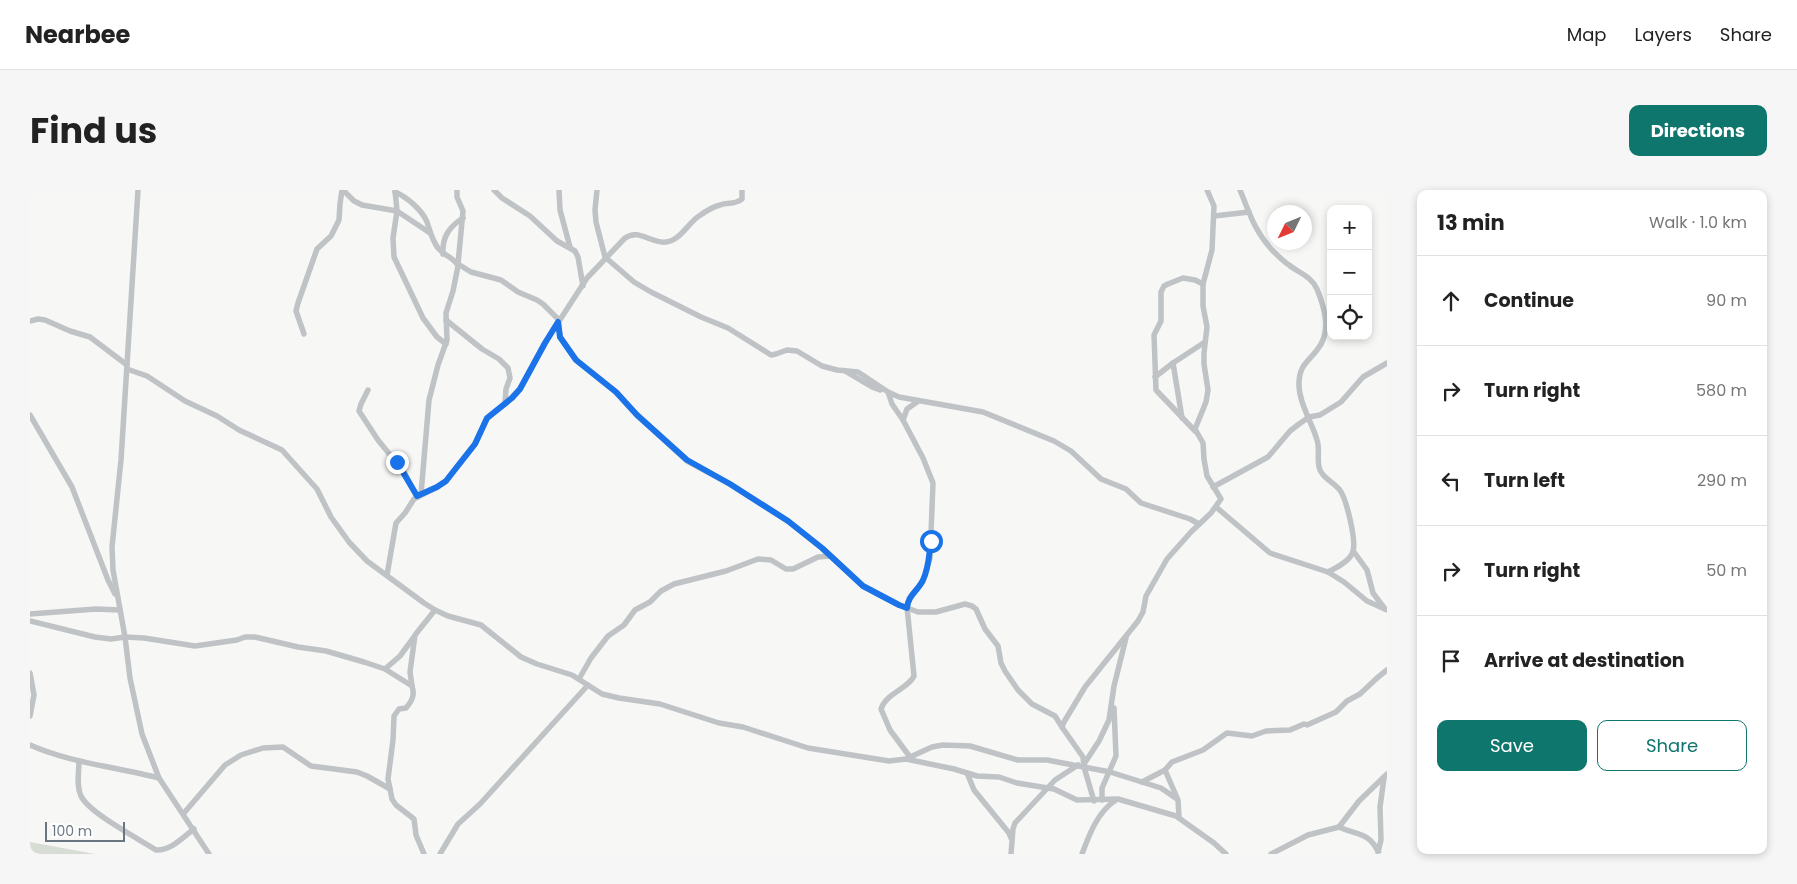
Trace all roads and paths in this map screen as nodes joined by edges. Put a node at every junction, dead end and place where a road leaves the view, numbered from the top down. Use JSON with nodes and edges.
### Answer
{"nodes":[{"id":1,"x":138,"y":190,"type":"edge"},
{"id":2,"x":343,"y":190,"type":"edge"},
{"id":3,"x":457,"y":190,"type":"edge"},
{"id":4,"x":494,"y":190,"type":"edge"},
{"id":5,"x":559,"y":190,"type":"edge"},
{"id":6,"x":597,"y":190,"type":"edge"},
{"id":7,"x":742,"y":190,"type":"edge"},
{"id":8,"x":1207,"y":190,"type":"edge"},
{"id":9,"x":1240,"y":190,"type":"edge"},
{"id":10,"x":396,"y":191,"type":"edge"},
{"id":11,"x":397,"y":212,"type":"junction"},
{"id":12,"x":1248,"y":212,"type":"junction"},
{"id":13,"x":1214,"y":216,"type":"junction"},
{"id":14,"x":463,"y":218,"type":"junction"},
{"id":15,"x":430,"y":233,"type":"junction"},
{"id":16,"x":570,"y":247,"type":"junction"},
{"id":17,"x":443,"y":254,"type":"junction"},
{"id":18,"x":605,"y":257,"type":"junction"},
{"id":19,"x":458,"y":264,"type":"junction"},
{"id":20,"x":1203,"y":284,"type":"junction"},
{"id":21,"x":583,"y":286,"type":"junction"},
{"id":22,"x":446,"y":320,"type":"junction"},
{"id":23,"x":30,"y":321,"type":"edge"},
{"id":24,"x":558,"y":322,"type":"junction"},
{"id":25,"x":304,"y":334,"type":"dead end"},
{"id":26,"x":1205,"y":342,"type":"junction"},
{"id":27,"x":446,"y":344,"type":"junction"},
{"id":28,"x":1172,"y":363,"type":"junction"},
{"id":29,"x":1387,"y":363,"type":"edge"},
{"id":30,"x":127,"y":367,"type":"junction"},
{"id":31,"x":1155,"y":377,"type":"junction"},
{"id":32,"x":368,"y":390,"type":"dead end"},
{"id":33,"x":886,"y":391,"type":"junction"},
{"id":34,"x":917,"y":402,"type":"junction"},
{"id":35,"x":504,"y":404,"type":"junction"},
{"id":36,"x":30,"y":415,"type":"edge"},
{"id":37,"x":1309,"y":417,"type":"junction"},
{"id":38,"x":1182,"y":418,"type":"junction"},
{"id":39,"x":902,"y":420,"type":"junction"},
{"id":40,"x":1195,"y":431,"type":"junction"},
{"id":41,"x":1213,"y":487,"type":"junction"},
{"id":42,"x":419,"y":495,"type":"junction"},
{"id":43,"x":1216,"y":507,"type":"junction"},
{"id":44,"x":1199,"y":524,"type":"junction"},
{"id":45,"x":1354,"y":552,"type":"junction"},
{"id":46,"x":830,"y":556,"type":"junction"},
{"id":47,"x":1328,"y":572,"type":"junction"},
{"id":48,"x":387,"y":575,"type":"junction"},
{"id":49,"x":116,"y":596,"type":"junction"},
{"id":50,"x":907,"y":608,"type":"junction"},
{"id":51,"x":120,"y":610,"type":"junction"},
{"id":52,"x":435,"y":610,"type":"junction"},
{"id":53,"x":1387,"y":610,"type":"edge"},
{"id":54,"x":30,"y":614,"type":"edge"},
{"id":55,"x":30,"y":621,"type":"edge"},
{"id":56,"x":1128,"y":634,"type":"junction"},
{"id":57,"x":415,"y":635,"type":"junction"},
{"id":58,"x":125,"y":637,"type":"junction"},
{"id":59,"x":385,"y":669,"type":"junction"},
{"id":60,"x":1387,"y":670,"type":"edge"},
{"id":61,"x":30,"y":673,"type":"edge"},
{"id":62,"x":579,"y":679,"type":"junction"},
{"id":63,"x":588,"y":685,"type":"junction"},
{"id":64,"x":412,"y":686,"type":"junction"},
{"id":65,"x":1112,"y":693,"type":"junction"},
{"id":66,"x":30,"y":716,"type":"edge"},
{"id":67,"x":1062,"y":727,"type":"junction"},
{"id":68,"x":30,"y":745,"type":"edge"},
{"id":69,"x":908,"y":758,"type":"junction"},
{"id":70,"x":79,"y":761,"type":"junction"},
{"id":71,"x":1082,"y":765,"type":"junction"},
{"id":72,"x":1165,"y":770,"type":"junction"},
{"id":73,"x":1110,"y":772,"type":"junction"},
{"id":74,"x":967,"y":773,"type":"junction"},
{"id":75,"x":1385,"y":776,"type":"edge"},
{"id":76,"x":159,"y":778,"type":"junction"},
{"id":77,"x":1142,"y":782,"type":"junction"},
{"id":78,"x":1048,"y":787,"type":"junction"},
{"id":79,"x":390,"y":789,"type":"junction"},
{"id":80,"x":1118,"y":799,"type":"junction"},
{"id":81,"x":1102,"y":800,"type":"junction"},
{"id":82,"x":1178,"y":800,"type":"junction"},
{"id":83,"x":1094,"y":801,"type":"junction"},
{"id":84,"x":184,"y":813,"type":"junction"},
{"id":85,"x":1179,"y":818,"type":"junction"},
{"id":86,"x":1338,"y":827,"type":"junction"},
{"id":87,"x":194,"y":829,"type":"junction"},
{"id":88,"x":1011,"y":840,"type":"junction"},
{"id":89,"x":1379,"y":853,"type":"edge"},
{"id":90,"x":209,"y":854,"type":"edge"},
{"id":91,"x":424,"y":854,"type":"edge"},
{"id":92,"x":440,"y":854,"type":"edge"},
{"id":93,"x":1011,"y":854,"type":"edge"},
{"id":94,"x":1082,"y":854,"type":"edge"},
{"id":95,"x":1226,"y":854,"type":"edge"},
{"id":96,"x":1271,"y":854,"type":"edge"}],
"edges":[{"from":1,"to":30,"type":"street"},
{"from":2,"to":11,"type":"street"},
{"from":2,"to":25,"type":"street"},
{"from":3,"to":14,"type":"street"},
{"from":4,"to":16,"type":"street"},
{"from":5,"to":16,"type":"street"},
{"from":6,"to":18,"type":"street"},
{"from":7,"to":18,"type":"street"},
{"from":8,"to":13,"type":"street"},
{"from":9,"to":12,"type":"street"},
{"from":10,"to":11,"type":"street"},
{"from":10,"to":15,"type":"street"},
{"from":11,"to":15,"type":"street"},
{"from":11,"to":27,"type":"street"},
{"from":12,"to":13,"type":"street"},
{"from":12,"to":37,"type":"street"},
{"from":13,"to":20,"type":"street"},
{"from":14,"to":17,"type":"street"},
{"from":14,"to":19,"type":"street"},
{"from":15,"to":17,"type":"street"},
{"from":16,"to":21,"type":"street"},
{"from":17,"to":19,"type":"street"},
{"from":18,"to":21,"type":"street"},
{"from":18,"to":33,"type":"street"},
{"from":19,"to":22,"type":"street"},
{"from":19,"to":24,"type":"street"},
{"from":20,"to":26,"type":"street"},
{"from":20,"to":31,"type":"street"},
{"from":21,"to":24,"type":"street"},
{"from":22,"to":27,"type":"street"},
{"from":22,"to":35,"type":"street"},
{"from":23,"to":30,"type":"street"},
{"from":24,"to":35,"type":"street"},
{"from":24,"to":46,"type":"street"},
{"from":26,"to":28,"type":"street"},
{"from":26,"to":40,"type":"street"},
{"from":27,"to":42,"type":"street"},
{"from":28,"to":31,"type":"street"},
{"from":28,"to":38,"type":"street"},
{"from":29,"to":37,"type":"street"},
{"from":30,"to":48,"type":"street"},
{"from":30,"to":49,"type":"street"},
{"from":31,"to":38,"type":"street"},
{"from":32,"to":42,"type":"street"},
{"from":33,"to":34,"type":"street"},
{"from":33,"to":39,"type":"street"},
{"from":34,"to":39,"type":"street"},
{"from":34,"to":44,"type":"street"},
{"from":35,"to":42,"type":"street"},
{"from":36,"to":49,"type":"street"},
{"from":37,"to":41,"type":"street"},
{"from":37,"to":45,"type":"street"},
{"from":38,"to":40,"type":"street"},
{"from":39,"to":50,"type":"street"},
{"from":40,"to":41,"type":"street"},
{"from":41,"to":43,"type":"street"},
{"from":42,"to":48,"type":"street"},
{"from":43,"to":44,"type":"street"},
{"from":43,"to":47,"type":"street"},
{"from":44,"to":56,"type":"street"},
{"from":45,"to":47,"type":"street"},
{"from":45,"to":53,"type":"street"},
{"from":46,"to":50,"type":"street"},
{"from":46,"to":62,"type":"street"},
{"from":47,"to":53,"type":"street"},
{"from":48,"to":52,"type":"street"},
{"from":49,"to":51,"type":"street"},
{"from":50,"to":67,"type":"street"},
{"from":50,"to":69,"type":"street"},
{"from":51,"to":54,"type":"street"},
{"from":51,"to":58,"type":"street"},
{"from":52,"to":57,"type":"street"},
{"from":52,"to":62,"type":"street"},
{"from":55,"to":58,"type":"street"},
{"from":56,"to":65,"type":"street"},
{"from":56,"to":67,"type":"street"},
{"from":57,"to":59,"type":"street"},
{"from":57,"to":64,"type":"street"},
{"from":58,"to":59,"type":"street"},
{"from":58,"to":76,"type":"street"},
{"from":59,"to":64,"type":"street"},
{"from":60,"to":72,"type":"street"},
{"from":61,"to":66,"type":"street"},
{"from":62,"to":63,"type":"street"},
{"from":63,"to":69,"type":"street"},
{"from":63,"to":92,"type":"street"},
{"from":64,"to":79,"type":"street"},
{"from":65,"to":71,"type":"street"},
{"from":65,"to":73,"type":"street"},
{"from":67,"to":71,"type":"street"},
{"from":68,"to":70,"type":"street"},
{"from":69,"to":71,"type":"street"},
{"from":69,"to":74,"type":"street"},
{"from":70,"to":76,"type":"street"},
{"from":70,"to":87,"type":"street"},
{"from":71,"to":73,"type":"street"},
{"from":71,"to":78,"type":"street"},
{"from":71,"to":83,"type":"street"},
{"from":72,"to":77,"type":"street"},
{"from":72,"to":82,"type":"street"},
{"from":73,"to":77,"type":"street"},
{"from":73,"to":81,"type":"street"},
{"from":74,"to":78,"type":"street"},
{"from":74,"to":88,"type":"street"},
{"from":75,"to":86,"type":"street"},
{"from":75,"to":89,"type":"street"},
{"from":76,"to":84,"type":"street"},
{"from":77,"to":82,"type":"street"},
{"from":78,"to":83,"type":"street"},
{"from":78,"to":88,"type":"street"},
{"from":79,"to":84,"type":"street"},
{"from":79,"to":91,"type":"street"},
{"from":80,"to":81,"type":"street"},
{"from":80,"to":85,"type":"street"},
{"from":80,"to":94,"type":"street"},
{"from":81,"to":83,"type":"street"},
{"from":82,"to":85,"type":"street"},
{"from":84,"to":87,"type":"street"},
{"from":85,"to":95,"type":"street"},
{"from":86,"to":89,"type":"street"},
{"from":86,"to":96,"type":"street"},
{"from":87,"to":90,"type":"street"},
{"from":88,"to":93,"type":"street"}]}
